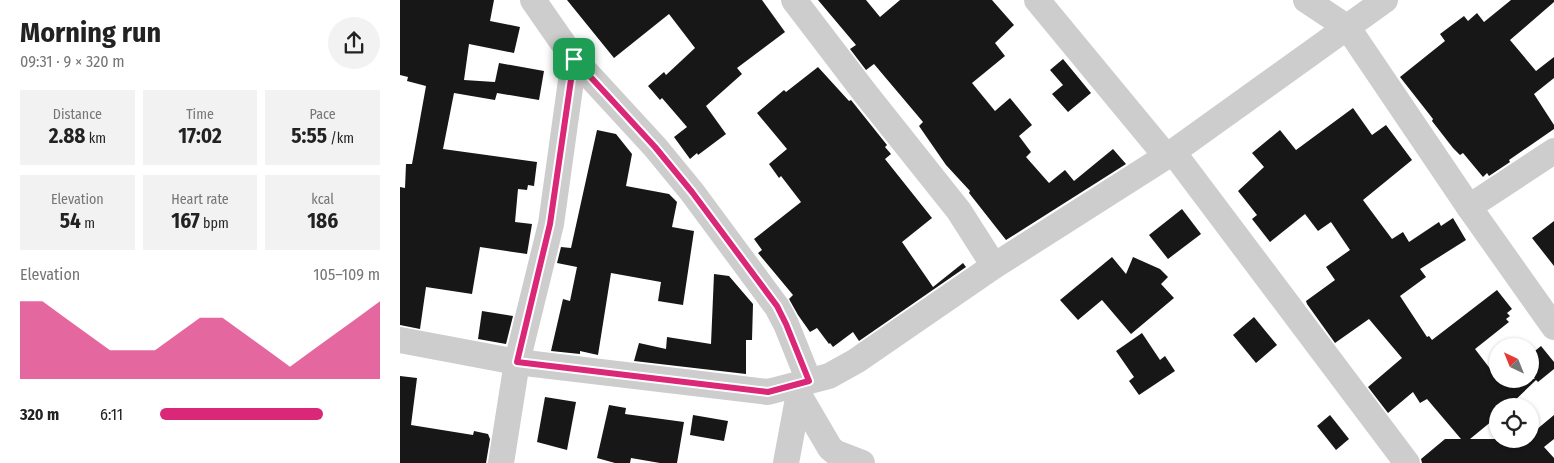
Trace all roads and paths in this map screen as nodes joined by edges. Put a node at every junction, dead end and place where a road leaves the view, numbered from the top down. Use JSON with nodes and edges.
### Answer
{"nodes":[{"id":1,"x":533,"y":0,"type":"edge"},
{"id":2,"x":794,"y":0,"type":"edge"},
{"id":3,"x":1037,"y":0,"type":"edge"},
{"id":4,"x":1306,"y":0,"type":"edge"},
{"id":5,"x":1385,"y":0,"type":"edge"},
{"id":6,"x":1348,"y":28,"type":"junction"},
{"id":7,"x":574,"y":59,"type":"junction"},
{"id":8,"x":1554,"y":151,"type":"edge"},
{"id":9,"x":1169,"y":154,"type":"junction"},
{"id":10,"x":1469,"y":207,"type":"junction"},
{"id":11,"x":994,"y":266,"type":"junction"},
{"id":12,"x":1554,"y":327,"type":"edge"},
{"id":13,"x":400,"y":340,"type":"edge"},
{"id":14,"x":517,"y":362,"type":"junction"},
{"id":15,"x":802,"y":387,"type":"junction"},
{"id":16,"x":501,"y":463,"type":"edge"},
{"id":17,"x":786,"y":463,"type":"edge"},
{"id":18,"x":862,"y":463,"type":"edge"},
{"id":19,"x":1407,"y":463,"type":"edge"}],
"edges":[{"from":1,"to":7,"type":"street"},
{"from":2,"to":11,"type":"street"},
{"from":3,"to":9,"type":"street"},
{"from":4,"to":6,"type":"street"},
{"from":5,"to":6,"type":"street"},
{"from":6,"to":9,"type":"street"},
{"from":6,"to":10,"type":"street"},
{"from":7,"to":14,"type":"street"},
{"from":7,"to":15,"type":"street"},
{"from":8,"to":10,"type":"street"},
{"from":9,"to":11,"type":"street"},
{"from":9,"to":19,"type":"street"},
{"from":10,"to":12,"type":"street"},
{"from":11,"to":15,"type":"street"},
{"from":13,"to":14,"type":"street"},
{"from":14,"to":15,"type":"street"},
{"from":14,"to":16,"type":"street"},
{"from":15,"to":17,"type":"street"},
{"from":15,"to":18,"type":"street"}]}
